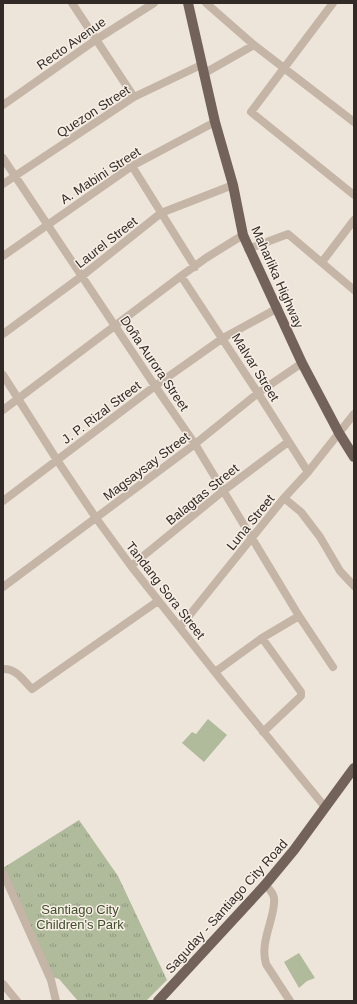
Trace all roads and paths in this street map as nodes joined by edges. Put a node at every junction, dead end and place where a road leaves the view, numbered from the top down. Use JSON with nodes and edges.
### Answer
{"nodes":[{"id":1,"x":72,"y":3,"type":"edge"},
{"id":2,"x":154,"y":3,"type":"edge"},
{"id":3,"x":188,"y":3,"type":"edge"},
{"id":4,"x":206,"y":3,"type":"edge"},
{"id":5,"x":333,"y":3,"type":"edge"},
{"id":6,"x":97,"y":39,"type":"junction"},
{"id":7,"x":254,"y":45,"type":"junction"},
{"id":8,"x":285,"y":68,"type":"junction"},
{"id":9,"x":202,"y":69,"type":"junction"},
{"id":10,"x":134,"y":97,"type":"junction"},
{"id":11,"x":3,"y":105,"type":"edge"},
{"id":12,"x":215,"y":122,"type":"junction"},
{"id":13,"x":354,"y":122,"type":"edge"},
{"id":14,"x":3,"y":158,"type":"edge"},
{"id":15,"x":132,"y":166,"type":"junction"},
{"id":16,"x":15,"y":176,"type":"junction"},
{"id":17,"x":3,"y":184,"type":"edge"},
{"id":18,"x":233,"y":185,"type":"junction"},
{"id":19,"x":354,"y":195,"type":"edge"},
{"id":20,"x":161,"y":213,"type":"junction"},
{"id":21,"x":354,"y":220,"type":"edge"},
{"id":22,"x":47,"y":224,"type":"junction"},
{"id":23,"x":243,"y":235,"type":"junction"},
{"id":24,"x":248,"y":249,"type":"junction"},
{"id":25,"x":3,"y":256,"type":"edge"},
{"id":26,"x":322,"y":262,"type":"junction"},
{"id":27,"x":195,"y":267,"type":"junction"},
{"id":28,"x":82,"y":276,"type":"junction"},
{"id":29,"x":181,"y":276,"type":"junction"},
{"id":30,"x":354,"y":290,"type":"edge"},
{"id":31,"x":278,"y":308,"type":"junction"},
{"id":32,"x":115,"y":325,"type":"junction"},
{"id":33,"x":3,"y":334,"type":"edge"},
{"id":34,"x":223,"y":338,"type":"junction"},
{"id":35,"x":302,"y":363,"type":"junction"},
{"id":36,"x":3,"y":375,"type":"edge"},
{"id":37,"x":155,"y":386,"type":"junction"},
{"id":38,"x":258,"y":393,"type":"junction"},
{"id":39,"x":18,"y":399,"type":"junction"},
{"id":40,"x":3,"y":410,"type":"edge"},
{"id":41,"x":354,"y":414,"type":"edge"},
{"id":42,"x":339,"y":433,"type":"junction"},
{"id":43,"x":288,"y":442,"type":"junction"},
{"id":44,"x":195,"y":444,"type":"junction"},
{"id":45,"x":354,"y":457,"type":"edge"},
{"id":46,"x":57,"y":460,"type":"junction"},
{"id":47,"x":308,"y":472,"type":"junction"},
{"id":48,"x":223,"y":491,"type":"junction"},
{"id":49,"x":284,"y":498,"type":"junction"},
{"id":50,"x":3,"y":501,"type":"edge"},
{"id":51,"x":96,"y":518,"type":"junction"},
{"id":52,"x":253,"y":538,"type":"junction"},
{"id":53,"x":132,"y":566,"type":"junction"},
{"id":54,"x":354,"y":586,"type":"edge"},
{"id":55,"x":3,"y":587,"type":"edge"},
{"id":56,"x":158,"y":601,"type":"junction"},
{"id":57,"x":299,"y":616,"type":"junction"},
{"id":58,"x":180,"y":627,"type":"junction"},
{"id":59,"x":262,"y":638,"type":"junction"},
{"id":60,"x":333,"y":667,"type":"dead end"},
{"id":61,"x":3,"y":669,"type":"edge"},
{"id":62,"x":215,"y":672,"type":"junction"},
{"id":63,"x":263,"y":732,"type":"junction"},
{"id":64,"x":354,"y":768,"type":"edge"},
{"id":65,"x":325,"y":808,"type":"junction"},
{"id":66,"x":3,"y":873,"type":"edge"},
{"id":67,"x":265,"y":885,"type":"junction"},
{"id":68,"x":3,"y":984,"type":"edge"},
{"id":69,"x":17,"y":1001,"type":"edge"},
{"id":70,"x":56,"y":1001,"type":"edge"},
{"id":71,"x":158,"y":1001,"type":"edge"},
{"id":72,"x":290,"y":1001,"type":"edge"}],
"edges":[{"from":1,"to":6,"type":"street"},
{"from":2,"to":6,"type":"street","name":"Recto Avenue"},
{"from":3,"to":9,"type":"main road","name":"Maharlika Highway"},
{"from":4,"to":7,"type":"street"},
{"from":5,"to":8,"type":"street"},
{"from":6,"to":10,"type":"street"},
{"from":6,"to":11,"type":"street","name":"Recto Avenue"},
{"from":7,"to":8,"type":"street"},
{"from":7,"to":9,"type":"street","name":"Quezon Street"},
{"from":8,"to":13,"type":"street"},
{"from":8,"to":19,"type":"street"},
{"from":9,"to":10,"type":"street","name":"Quezon Street"},
{"from":9,"to":12,"type":"main road","name":"Maharlika Highway"},
{"from":10,"to":16,"type":"street","name":"Quezon Street"},
{"from":12,"to":15,"type":"street","name":"A. Mabini Street"},
{"from":12,"to":18,"type":"main road","name":"Maharlika Highway"},
{"from":14,"to":16,"type":"street","name":"Doña Aurora Street"},
{"from":15,"to":20,"type":"street"},
{"from":15,"to":22,"type":"street","name":"A. Mabini Street"},
{"from":16,"to":17,"type":"street","name":"Quezon Street"},
{"from":16,"to":22,"type":"street","name":"Doña Aurora Street"},
{"from":18,"to":20,"type":"street","name":"Laurel Street"},
{"from":18,"to":23,"type":"main road","name":"Maharlika Highway"},
{"from":20,"to":27,"type":"street"},
{"from":20,"to":28,"type":"street","name":"Laurel Street"},
{"from":21,"to":26,"type":"street"},
{"from":22,"to":25,"type":"street","name":"A. Mabini Street"},
{"from":22,"to":28,"type":"street","name":"Doña Aurora Street"},
{"from":23,"to":24,"type":"main road","name":"Maharlika Highway"},
{"from":23,"to":27,"type":"street"},
{"from":24,"to":26,"type":"street"},
{"from":24,"to":31,"type":"main road","name":"Maharlika Highway"},
{"from":26,"to":30,"type":"street"},
{"from":27,"to":29,"type":"street"},
{"from":28,"to":32,"type":"street","name":"Doña Aurora Street"},
{"from":28,"to":33,"type":"street","name":"Laurel Street"},
{"from":29,"to":32,"type":"street"},
{"from":29,"to":34,"type":"street","name":"Malvar Street"},
{"from":31,"to":34,"type":"street","name":"J. P. Rizal Street"},
{"from":31,"to":35,"type":"main road","name":"Maharlika Highway"},
{"from":32,"to":37,"type":"street","name":"Doña Aurora Street"},
{"from":32,"to":39,"type":"street"},
{"from":34,"to":37,"type":"street","name":"J. P. Rizal Street"},
{"from":34,"to":38,"type":"street","name":"Malvar Street"},
{"from":35,"to":38,"type":"street","name":"Magsaysay Street"},
{"from":35,"to":42,"type":"main road","name":"Maharlika Highway"},
{"from":36,"to":39,"type":"street","name":"Tandang Sora Street"},
{"from":37,"to":44,"type":"street","name":"Doña Aurora Street"},
{"from":37,"to":46,"type":"street","name":"J. P. Rizal Street"},
{"from":38,"to":43,"type":"street","name":"Malvar Street"},
{"from":38,"to":44,"type":"street","name":"Magsaysay Street"},
{"from":39,"to":40,"type":"street"},
{"from":39,"to":46,"type":"street","name":"Tandang Sora Street"},
{"from":41,"to":42,"type":"street","name":"Luna Street"},
{"from":42,"to":45,"type":"main road","name":"Maharlika Highway"},
{"from":42,"to":47,"type":"street","name":"Luna Street"},
{"from":43,"to":47,"type":"street","name":"Malvar Street"},
{"from":43,"to":48,"type":"street","name":"Balagtas Street"},
{"from":44,"to":48,"type":"street","name":"Doña Aurora Street"},
{"from":44,"to":51,"type":"street","name":"Magsaysay Street"},
{"from":46,"to":50,"type":"street","name":"J. P. Rizal Street"},
{"from":46,"to":51,"type":"street","name":"Tandang Sora Street"},
{"from":47,"to":49,"type":"street","name":"Luna Street"},
{"from":48,"to":52,"type":"street","name":"Doña Aurora Street"},
{"from":48,"to":53,"type":"street","name":"Balagtas Street"},
{"from":49,"to":52,"type":"street","name":"Luna Street"},
{"from":49,"to":54,"type":"street"},
{"from":51,"to":53,"type":"street","name":"Tandang Sora Street"},
{"from":51,"to":55,"type":"street","name":"Magsaysay Street"},
{"from":52,"to":57,"type":"street","name":"Doña Aurora Street"},
{"from":52,"to":58,"type":"street","name":"Luna Street"},
{"from":53,"to":56,"type":"street","name":"Tandang Sora Street"},
{"from":56,"to":58,"type":"street","name":"Tandang Sora Street"},
{"from":56,"to":61,"type":"street"},
{"from":57,"to":59,"type":"street"},
{"from":57,"to":60,"type":"street","name":"Doña Aurora Street"},
{"from":58,"to":62,"type":"street","name":"Tandang Sora Street"},
{"from":59,"to":62,"type":"street"},
{"from":59,"to":63,"type":"street"},
{"from":62,"to":63,"type":"street","name":"Tandang Sora Street"},
{"from":63,"to":65,"type":"street","name":"Tandang Sora Street"},
{"from":64,"to":65,"type":"main road","name":"Saguday - Santiago City Road"},
{"from":65,"to":67,"type":"main road","name":"Saguday - Santiago City Road"},
{"from":66,"to":70,"type":"street"},
{"from":67,"to":71,"type":"main road","name":"Saguday - Santiago City Road"},
{"from":67,"to":72,"type":"street"},
{"from":68,"to":69,"type":"street"}]}
